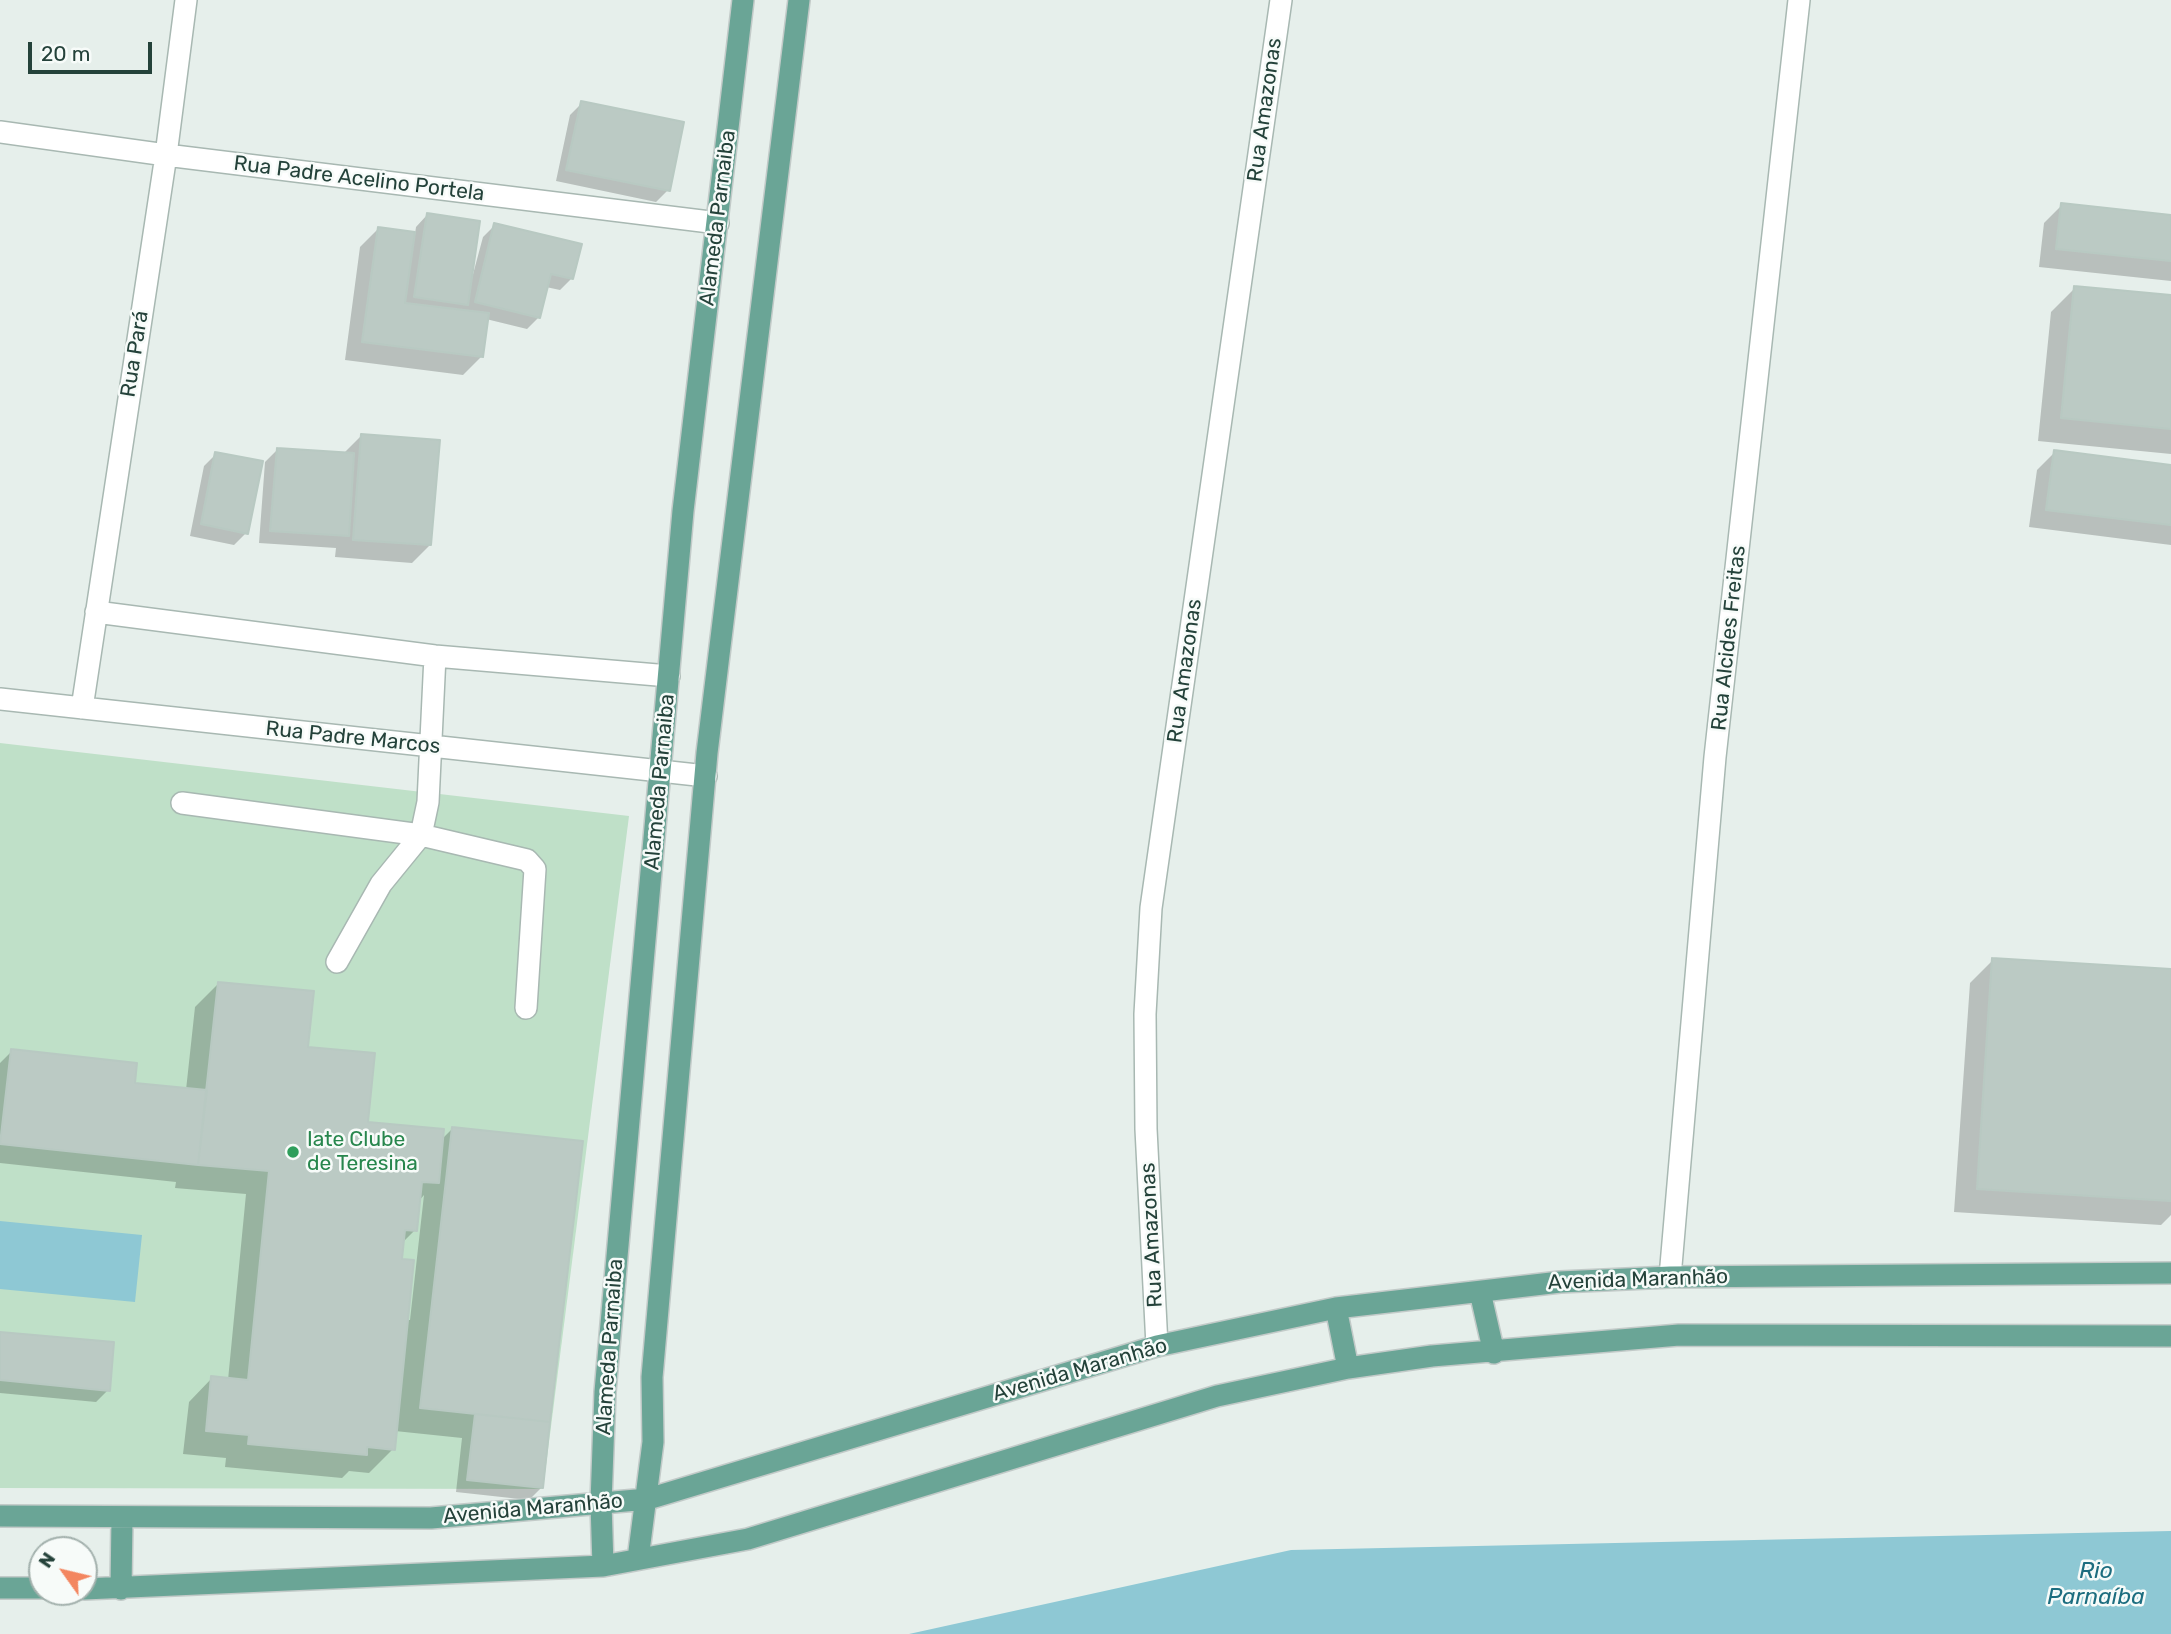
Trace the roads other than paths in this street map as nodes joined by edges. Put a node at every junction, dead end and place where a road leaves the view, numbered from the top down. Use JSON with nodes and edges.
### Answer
{"nodes":[{"id":1,"x":186,"y":0,"type":"edge"},
{"id":2,"x":743,"y":0,"type":"edge"},
{"id":3,"x":799,"y":0,"type":"edge"},
{"id":4,"x":1281,"y":0,"type":"edge"},
{"id":5,"x":1799,"y":0,"type":"edge"},
{"id":6,"x":0,"y":132,"type":"edge"},
{"id":7,"x":166,"y":155,"type":"junction"},
{"id":8,"x":718,"y":223,"type":"junction"},
{"id":9,"x":96,"y":612,"type":"junction"},
{"id":10,"x":435,"y":656,"type":"junction"},
{"id":11,"x":669,"y":676,"type":"junction"},
{"id":12,"x":0,"y":699,"type":"edge"},
{"id":13,"x":82,"y":708,"type":"junction"},
{"id":14,"x":429,"y":747,"type":"junction"},
{"id":15,"x":661,"y":774,"type":"junction"},
{"id":16,"x":706,"y":776,"type":"junction"},
{"id":17,"x":182,"y":803,"type":"dead end"},
{"id":18,"x":421,"y":835,"type":"junction"},
{"id":19,"x":337,"y":962,"type":"dead end"},
{"id":20,"x":526,"y":1008,"type":"dead end"},
{"id":21,"x":2171,"y":1273,"type":"edge"},
{"id":22,"x":1670,"y":1277,"type":"junction"},
{"id":23,"x":1480,"y":1293,"type":"junction"},
{"id":24,"x":1336,"y":1308,"type":"junction"},
{"id":25,"x":2171,"y":1336,"type":"edge"},
{"id":26,"x":1157,"y":1346,"type":"junction"},
{"id":27,"x":1494,"y":1353,"type":"junction"},
{"id":28,"x":1348,"y":1368,"type":"junction"},
{"id":29,"x":648,"y":1499,"type":"junction"},
{"id":30,"x":600,"y":1503,"type":"junction"},
{"id":31,"x":0,"y":1516,"type":"edge"},
{"id":32,"x":122,"y":1519,"type":"junction"},
{"id":33,"x":638,"y":1559,"type":"junction"},
{"id":34,"x":603,"y":1566,"type":"junction"},
{"id":35,"x":0,"y":1588,"type":"edge"},
{"id":36,"x":28,"y":1588,"type":"edge"},
{"id":37,"x":98,"y":1588,"type":"edge"},
{"id":38,"x":121,"y":1589,"type":"junction"}],
"edges":[{"from":1,"to":7,"type":"street","name":"Rua Pará"},
{"from":2,"to":8,"type":"main road","name":"Alameda Parnaiba"},
{"from":3,"to":16,"type":"main road","name":"Alameda Parnaiba"},
{"from":4,"to":26,"type":"street","name":"Rua Amazonas"},
{"from":5,"to":22,"type":"street","name":"Rua Alcides Freitas"},
{"from":6,"to":7,"type":"street","name":"Rua Padre Acelino Portela"},
{"from":7,"to":8,"type":"street","name":"Rua Padre Acelino Portela"},
{"from":7,"to":9,"type":"street","name":"Rua Pará"},
{"from":8,"to":11,"type":"main road","name":"Alameda Parnaiba"},
{"from":9,"to":10,"type":"street"},
{"from":9,"to":13,"type":"street","name":"Rua Pará"},
{"from":10,"to":11,"type":"street"},
{"from":10,"to":14,"type":"street"},
{"from":11,"to":15,"type":"main road","name":"Alameda Parnaiba"},
{"from":12,"to":13,"type":"street","name":"Rua Padre Marcos"},
{"from":13,"to":14,"type":"street","name":"Rua Padre Marcos"},
{"from":14,"to":15,"type":"street","name":"Rua Padre Marcos"},
{"from":14,"to":18,"type":"street"},
{"from":15,"to":16,"type":"street","name":"Rua Padre Marcos"},
{"from":15,"to":30,"type":"main road","name":"Alameda Parnaiba"},
{"from":16,"to":29,"type":"main road","name":"Alameda Parnaiba"},
{"from":17,"to":18,"type":"street"},
{"from":18,"to":19,"type":"street"},
{"from":18,"to":20,"type":"street"},
{"from":21,"to":22,"type":"main road","name":"Avenida Maranhão"},
{"from":22,"to":23,"type":"main road","name":"Avenida Maranhão"},
{"from":23,"to":24,"type":"main road","name":"Avenida Maranhão"},
{"from":23,"to":27,"type":"main road"},
{"from":24,"to":26,"type":"main road","name":"Avenida Maranhão"},
{"from":24,"to":28,"type":"main road"},
{"from":25,"to":27,"type":"main road"},
{"from":26,"to":29,"type":"main road","name":"Avenida Maranhão"},
{"from":27,"to":28,"type":"main road"},
{"from":28,"to":33,"type":"main road"},
{"from":29,"to":30,"type":"main road","name":"Avenida Maranhão"},
{"from":29,"to":33,"type":"main road","name":"Alameda Parnaiba"},
{"from":30,"to":32,"type":"main road","name":"Avenida Maranhão"},
{"from":30,"to":34,"type":"main road","name":"Alameda Parnaiba"},
{"from":31,"to":32,"type":"main road","name":"Avenida Maranhão"},
{"from":32,"to":38,"type":"main road"},
{"from":33,"to":34,"type":"main road"},
{"from":34,"to":38,"type":"main road"},
{"from":35,"to":36,"type":"main road"},
{"from":37,"to":38,"type":"main road"}]}
